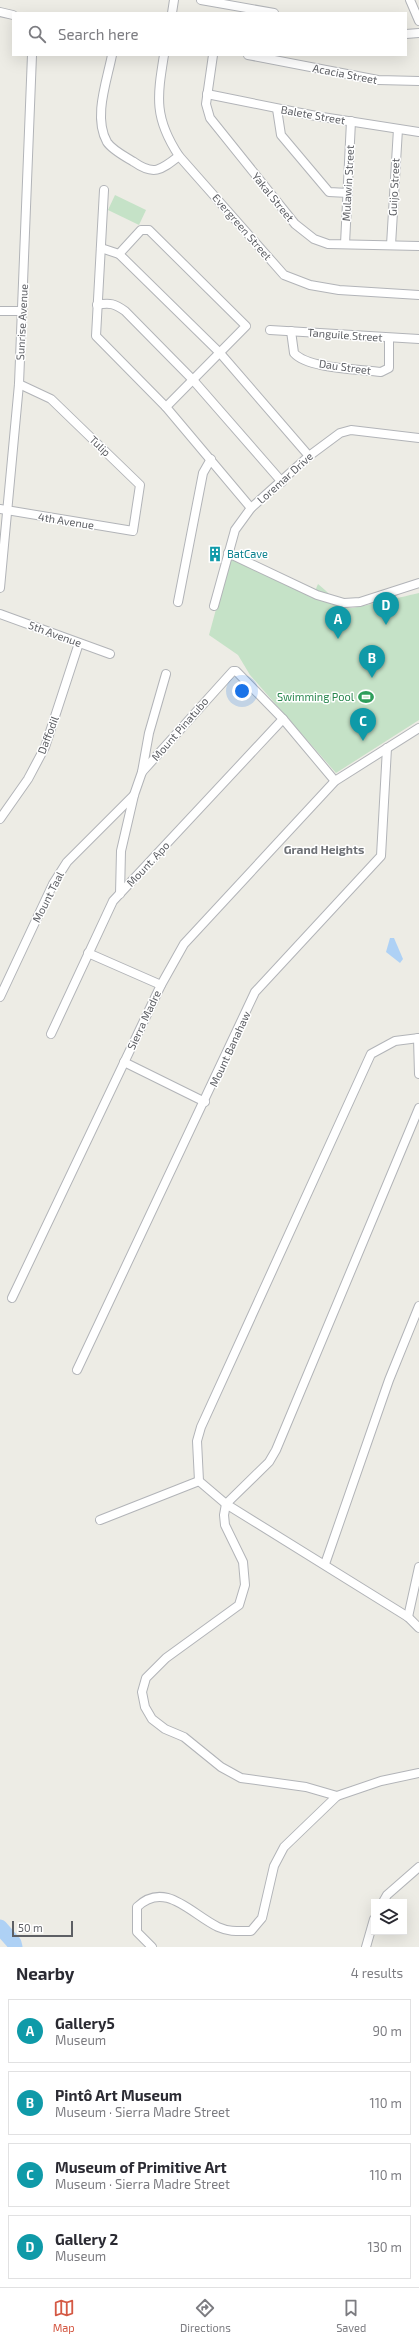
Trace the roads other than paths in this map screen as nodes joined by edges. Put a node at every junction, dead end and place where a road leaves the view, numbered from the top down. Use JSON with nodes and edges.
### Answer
{"nodes":[{"id":1,"x":174,"y":0,"type":"edge"},
{"id":2,"x":201,"y":0,"type":"edge"},
{"id":3,"x":410,"y":0,"type":"edge"},
{"id":4,"x":0,"y":12,"type":"edge"},
{"id":5,"x":172,"y":12,"type":"edge"},
{"id":6,"x":268,"y":12,"type":"edge"},
{"id":7,"x":12,"y":15,"type":"edge"},
{"id":8,"x":419,"y":21,"type":"edge"},
{"id":9,"x":407,"y":34,"type":"edge"},
{"id":10,"x":419,"y":34,"type":"edge"},
{"id":11,"x":32,"y":56,"type":"edge"},
{"id":12,"x":112,"y":56,"type":"edge"},
{"id":13,"x":164,"y":56,"type":"edge"},
{"id":14,"x":213,"y":56,"type":"edge"},
{"id":15,"x":253,"y":56,"type":"edge"},
{"id":16,"x":419,"y":81,"type":"edge"},
{"id":17,"x":207,"y":94,"type":"junction"},
{"id":18,"x":277,"y":109,"type":"junction"},
{"id":19,"x":351,"y":121,"type":"junction"},
{"id":20,"x":398,"y":129,"type":"junction"},
{"id":21,"x":419,"y":132,"type":"edge"},
{"id":22,"x":179,"y":156,"type":"junction"},
{"id":23,"x":104,"y":190,"type":"dead end"},
{"id":24,"x":348,"y":193,"type":"junction"},
{"id":25,"x":345,"y":244,"type":"junction"},
{"id":26,"x":391,"y":245,"type":"junction"},
{"id":27,"x":419,"y":246,"type":"edge"},
{"id":28,"x":101,"y":248,"type":"junction"},
{"id":29,"x":119,"y":254,"type":"junction"},
{"id":30,"x":419,"y":295,"type":"edge"},
{"id":31,"x":97,"y":305,"type":"junction"},
{"id":32,"x":0,"y":311,"type":"edge"},
{"id":33,"x":23,"y":311,"type":"junction"},
{"id":34,"x":270,"y":330,"type":"dead end"},
{"id":35,"x":291,"y":331,"type":"junction"},
{"id":36,"x":389,"y":338,"type":"junction"},
{"id":37,"x":419,"y":339,"type":"edge"},
{"id":38,"x":220,"y":353,"type":"junction"},
{"id":39,"x":193,"y":380,"type":"junction"},
{"id":40,"x":19,"y":384,"type":"junction"},
{"id":41,"x":166,"y":407,"type":"junction"},
{"id":42,"x":419,"y":438,"type":"edge"},
{"id":43,"x":309,"y":456,"type":"junction"},
{"id":44,"x":211,"y":459,"type":"junction"},
{"id":45,"x":282,"y":482,"type":"junction"},
{"id":46,"x":251,"y":508,"type":"junction"},
{"id":47,"x":3,"y":510,"type":"edge"},
{"id":48,"x":133,"y":531,"type":"joint"},
{"id":49,"x":228,"y":553,"type":"junction"},
{"id":50,"x":419,"y":583,"type":"edge"},
{"id":51,"x":0,"y":588,"type":"edge"},
{"id":52,"x":178,"y":602,"type":"dead end"},
{"id":53,"x":214,"y":606,"type":"dead end"},
{"id":54,"x":0,"y":614,"type":"edge"},
{"id":55,"x":79,"y":643,"type":"junction"},
{"id":56,"x":110,"y":654,"type":"dead end"},
{"id":57,"x":166,"y":674,"type":"dead end"},
{"id":58,"x":283,"y":719,"type":"junction"},
{"id":59,"x":419,"y":728,"type":"edge"},
{"id":60,"x":387,"y":748,"type":"junction"},
{"id":61,"x":142,"y":772,"type":"junction"},
{"id":62,"x":335,"y":781,"type":"junction"},
{"id":63,"x":134,"y":795,"type":"junction"},
{"id":64,"x":0,"y":819,"type":"edge"},
{"id":65,"x":120,"y":894,"type":"junction"},
{"id":66,"x":88,"y":953,"type":"junction"},
{"id":67,"x":161,"y":985,"type":"junction"},
{"id":68,"x":0,"y":997,"type":"edge"},
{"id":69,"x":50,"y":1034,"type":"dead end"},
{"id":70,"x":418,"y":1038,"type":"edge"},
{"id":71,"x":124,"y":1062,"type":"junction"},
{"id":72,"x":419,"y":1074,"type":"edge"},
{"id":73,"x":205,"y":1102,"type":"junction"},
{"id":74,"x":419,"y":1108,"type":"edge"},
{"id":75,"x":12,"y":1298,"type":"dead end"},
{"id":76,"x":419,"y":1306,"type":"edge"},
{"id":77,"x":77,"y":1370,"type":"dead end"},
{"id":78,"x":199,"y":1481,"type":"junction"},
{"id":79,"x":226,"y":1504,"type":"junction"},
{"id":80,"x":100,"y":1520,"type":"dead end"},
{"id":81,"x":325,"y":1564,"type":"junction"},
{"id":82,"x":419,"y":1567,"type":"edge"},
{"id":83,"x":418,"y":1579,"type":"edge"},
{"id":84,"x":408,"y":1617,"type":"junction"},
{"id":85,"x":419,"y":1628,"type":"edge"},
{"id":86,"x":419,"y":1773,"type":"edge"},
{"id":87,"x":338,"y":1796,"type":"junction"},
{"id":88,"x":419,"y":1867,"type":"edge"},
{"id":89,"x":385,"y":1899,"type":"edge"},
{"id":90,"x":371,"y":1930,"type":"edge"},
{"id":91,"x":152,"y":1947,"type":"edge"},
{"id":92,"x":366,"y":1947,"type":"edge"}],
"edges":[{"from":1,"to":5,"type":"street"},
{"from":2,"to":6,"type":"street"},
{"from":3,"to":8,"type":"street"},
{"from":4,"to":7,"type":"street"},
{"from":9,"to":10,"type":"street"},
{"from":11,"to":33,"type":"street","name":"Sunrise Avenue"},
{"from":12,"to":22,"type":"street"},
{"from":13,"to":22,"type":"street","name":"Evergreen Street"},
{"from":14,"to":17,"type":"street","name":"Yakal Street"},
{"from":15,"to":16,"type":"street","name":"Acacia Street"},
{"from":17,"to":18,"type":"street","name":"Balete Street"},
{"from":17,"to":25,"type":"street","name":"Yakal Street"},
{"from":18,"to":19,"type":"street","name":"Balete Street"},
{"from":18,"to":24,"type":"street"},
{"from":19,"to":20,"type":"street","name":"Balete Street"},
{"from":19,"to":24,"type":"street","name":"Mulawin Street"},
{"from":20,"to":21,"type":"street","name":"Balete Street"},
{"from":20,"to":26,"type":"street","name":"Guijo Street"},
{"from":22,"to":30,"type":"street","name":"Evergreen Street"},
{"from":23,"to":28,"type":"street"},
{"from":24,"to":25,"type":"street","name":"Mulawin Street"},
{"from":25,"to":26,"type":"street","name":"Yakal Street"},
{"from":26,"to":27,"type":"street","name":"Yakal Street"},
{"from":28,"to":29,"type":"street"},
{"from":28,"to":31,"type":"street"},
{"from":29,"to":38,"type":"street"},
{"from":29,"to":38,"type":"street"},
{"from":31,"to":39,"type":"street"},
{"from":31,"to":41,"type":"street"},
{"from":32,"to":33,"type":"street"},
{"from":33,"to":40,"type":"street","name":"Sunrise Avenue"},
{"from":34,"to":35,"type":"street","name":"Tanguile Street"},
{"from":35,"to":36,"type":"street","name":"Tanguile Street"},
{"from":35,"to":36,"type":"street","name":"Dau Street"},
{"from":36,"to":37,"type":"street","name":"Tanguile Street"},
{"from":38,"to":39,"type":"street"},
{"from":38,"to":43,"type":"street"},
{"from":39,"to":41,"type":"street"},
{"from":39,"to":45,"type":"street"},
{"from":40,"to":47,"type":"street","name":"Sunrise Avenue"},
{"from":40,"to":48,"type":"street","name":"Tulip"},
{"from":41,"to":44,"type":"street"},
{"from":42,"to":43,"type":"street","name":"Loremar Drive"},
{"from":43,"to":45,"type":"street","name":"Loremar Drive"},
{"from":44,"to":46,"type":"street"},
{"from":44,"to":52,"type":"street"},
{"from":45,"to":46,"type":"street","name":"Loremar Drive"},
{"from":46,"to":49,"type":"street","name":"Loremar Drive"},
{"from":47,"to":48,"type":"street","name":"4th Avenue"},
{"from":47,"to":51,"type":"street","name":"Sunrise Avenue"},
{"from":49,"to":50,"type":"street"},
{"from":49,"to":53,"type":"street","name":"Loremar Drive"},
{"from":54,"to":55,"type":"street","name":"5th Avenue"},
{"from":55,"to":56,"type":"street","name":"5th Avenue"},
{"from":55,"to":64,"type":"street","name":"Daffodil"},
{"from":57,"to":61,"type":"street"},
{"from":58,"to":61,"type":"street","name":"Mount Pinatubo"},
{"from":58,"to":62,"type":"street"},
{"from":58,"to":65,"type":"street","name":"Mount. Apo"},
{"from":59,"to":60,"type":"street","name":"Sierra Madre"},
{"from":60,"to":62,"type":"street","name":"Sierra Madre"},
{"from":60,"to":73,"type":"street","name":"Mount Banahaw"},
{"from":61,"to":63,"type":"street","name":"Mount Pinatubo"},
{"from":62,"to":67,"type":"street","name":"Sierra Madre"},
{"from":63,"to":65,"type":"street","name":"Mount Pinatubo"},
{"from":63,"to":68,"type":"street","name":"Mount Taal"},
{"from":65,"to":66,"type":"street","name":"Mount. Apo"},
{"from":66,"to":67,"type":"street"},
{"from":66,"to":69,"type":"street","name":"Mount. Apo"},
{"from":67,"to":71,"type":"street","name":"Sierra Madre"},
{"from":70,"to":72,"type":"street"},
{"from":70,"to":78,"type":"street"},
{"from":71,"to":73,"type":"street"},
{"from":71,"to":75,"type":"street","name":"Sierra Madre"},
{"from":73,"to":77,"type":"street","name":"Mount Banahaw"},
{"from":74,"to":79,"type":"street"},
{"from":76,"to":81,"type":"street"},
{"from":78,"to":79,"type":"street"},
{"from":78,"to":80,"type":"street"},
{"from":79,"to":81,"type":"street"},
{"from":79,"to":87,"type":"street"},
{"from":81,"to":84,"type":"street"},
{"from":82,"to":83,"type":"street"},
{"from":83,"to":84,"type":"street"},
{"from":84,"to":85,"type":"street"},
{"from":86,"to":87,"type":"street"},
{"from":87,"to":91,"type":"street"},
{"from":88,"to":89,"type":"street"},
{"from":90,"to":92,"type":"street"}]}
